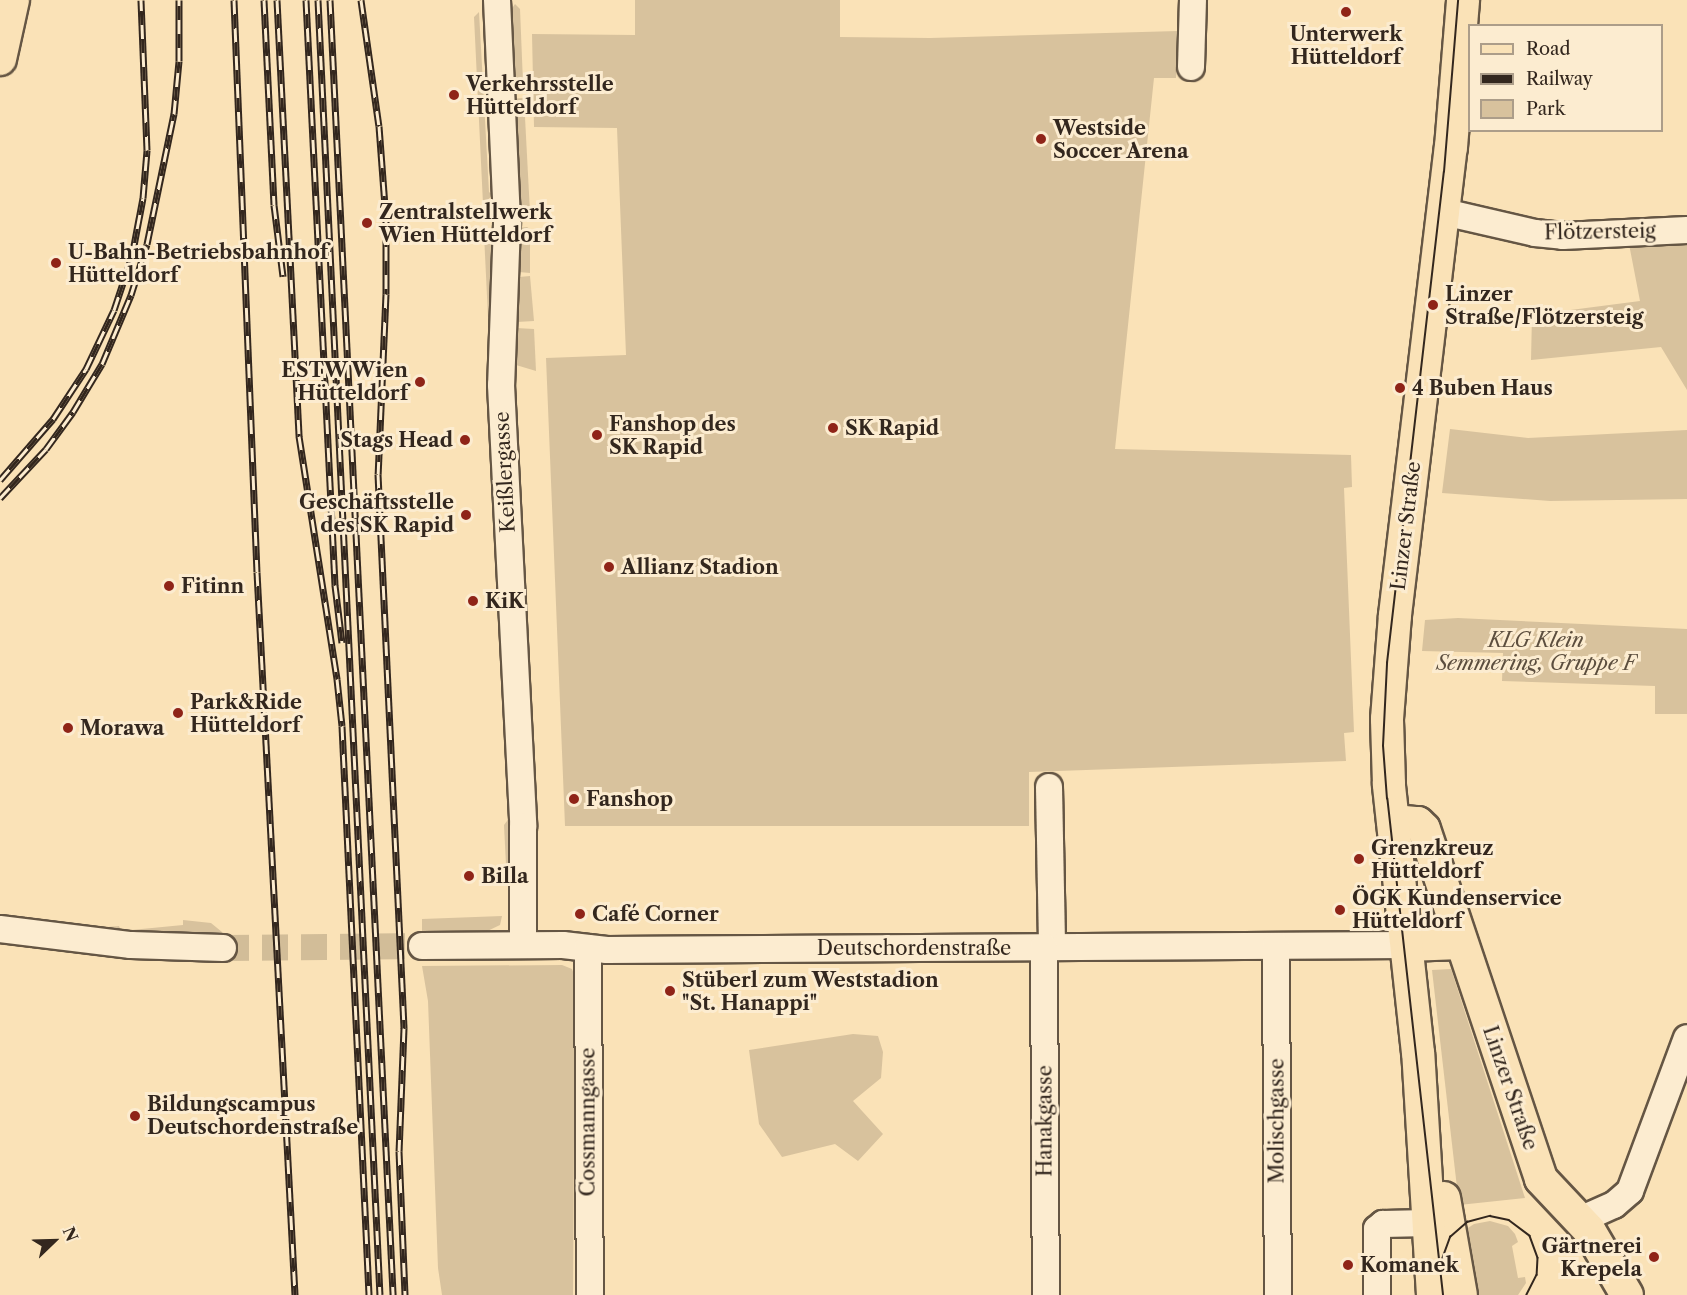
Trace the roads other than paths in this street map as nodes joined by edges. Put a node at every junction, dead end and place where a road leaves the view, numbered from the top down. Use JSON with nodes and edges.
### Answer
{"nodes":[{"id":1,"x":13,"y":0,"type":"edge"},
{"id":2,"x":497,"y":0,"type":"edge"},
{"id":3,"x":1193,"y":0,"type":"edge"},
{"id":4,"x":1463,"y":0,"type":"edge"},
{"id":5,"x":0,"y":59,"type":"edge"},
{"id":6,"x":1191,"y":67,"type":"dead end"},
{"id":7,"x":1444,"y":212,"type":"junction"},
{"id":8,"x":1687,"y":230,"type":"edge"},
{"id":9,"x":1050,"y":788,"type":"dead end"},
{"id":10,"x":1393,"y":821,"type":"junction"},
{"id":11,"x":0,"y":929,"type":"edge"},
{"id":12,"x":1461,"y":943,"type":"junction"},
{"id":13,"x":524,"y":944,"type":"junction"},
{"id":14,"x":1407,"y":945,"type":"junction"},
{"id":15,"x":422,"y":946,"type":"tunnel mouth"},
{"id":16,"x":1276,"y":946,"type":"junction"},
{"id":17,"x":1048,"y":947,"type":"junction"},
{"id":18,"x":224,"y":948,"type":"tunnel mouth"},
{"id":19,"x":588,"y":948,"type":"junction"},
{"id":20,"x":1687,"y":1038,"type":"edge"},
{"id":21,"x":1418,"y":1053,"type":"junction"},
{"id":22,"x":1580,"y":1220,"type":"junction"},
{"id":23,"x":1428,"y":1223,"type":"junction"},
{"id":24,"x":590,"y":1295,"type":"edge"},
{"id":25,"x":1046,"y":1295,"type":"edge"},
{"id":26,"x":1278,"y":1295,"type":"edge"},
{"id":27,"x":1377,"y":1295,"type":"edge"},
{"id":28,"x":1433,"y":1295,"type":"edge"},
{"id":29,"x":1461,"y":1295,"type":"edge"},
{"id":30,"x":1627,"y":1295,"type":"edge"}],
"edges":[{"from":1,"to":5,"type":"main road"},
{"from":2,"to":13,"type":"street","name":"Keißlergasse"},
{"from":3,"to":6,"type":"street"},
{"from":4,"to":7,"type":"main road","name":"Linzer Straße"},
{"from":7,"to":8,"type":"street","name":"Flötzersteig"},
{"from":7,"to":10,"type":"main road","name":"Linzer Straße"},
{"from":9,"to":17,"type":"street","name":"Hanakgasse"},
{"from":10,"to":12,"type":"main road","name":"Linzer Straße"},
{"from":10,"to":14,"type":"main road","name":"Linzer Straße"},
{"from":11,"to":18,"type":"street"},
{"from":12,"to":14,"type":"main road"},
{"from":12,"to":22,"type":"main road","name":"Linzer Straße"},
{"from":13,"to":15,"type":"street","name":"Deutschordenstraße"},
{"from":13,"to":19,"type":"street","name":"Deutschordenstraße"},
{"from":14,"to":16,"type":"street","name":"Deutschordenstraße"},
{"from":14,"to":21,"type":"main road","name":"Linzer Straße"},
{"from":16,"to":17,"type":"street","name":"Deutschordenstraße"},
{"from":16,"to":26,"type":"street","name":"Molischgasse"},
{"from":17,"to":19,"type":"street","name":"Deutschordenstraße"},
{"from":17,"to":25,"type":"street","name":"Hanakgasse"},
{"from":19,"to":24,"type":"street","name":"Cossmanngasse"},
{"from":20,"to":22,"type":"street"},
{"from":21,"to":23,"type":"main road","name":"Linzer Straße"},
{"from":21,"to":29,"type":"main road","name":"Linzer Straße"},
{"from":22,"to":30,"type":"main road","name":"Linzer Straße"},
{"from":23,"to":27,"type":"street"},
{"from":23,"to":28,"type":"main road","name":"Linzer Straße"}]}
